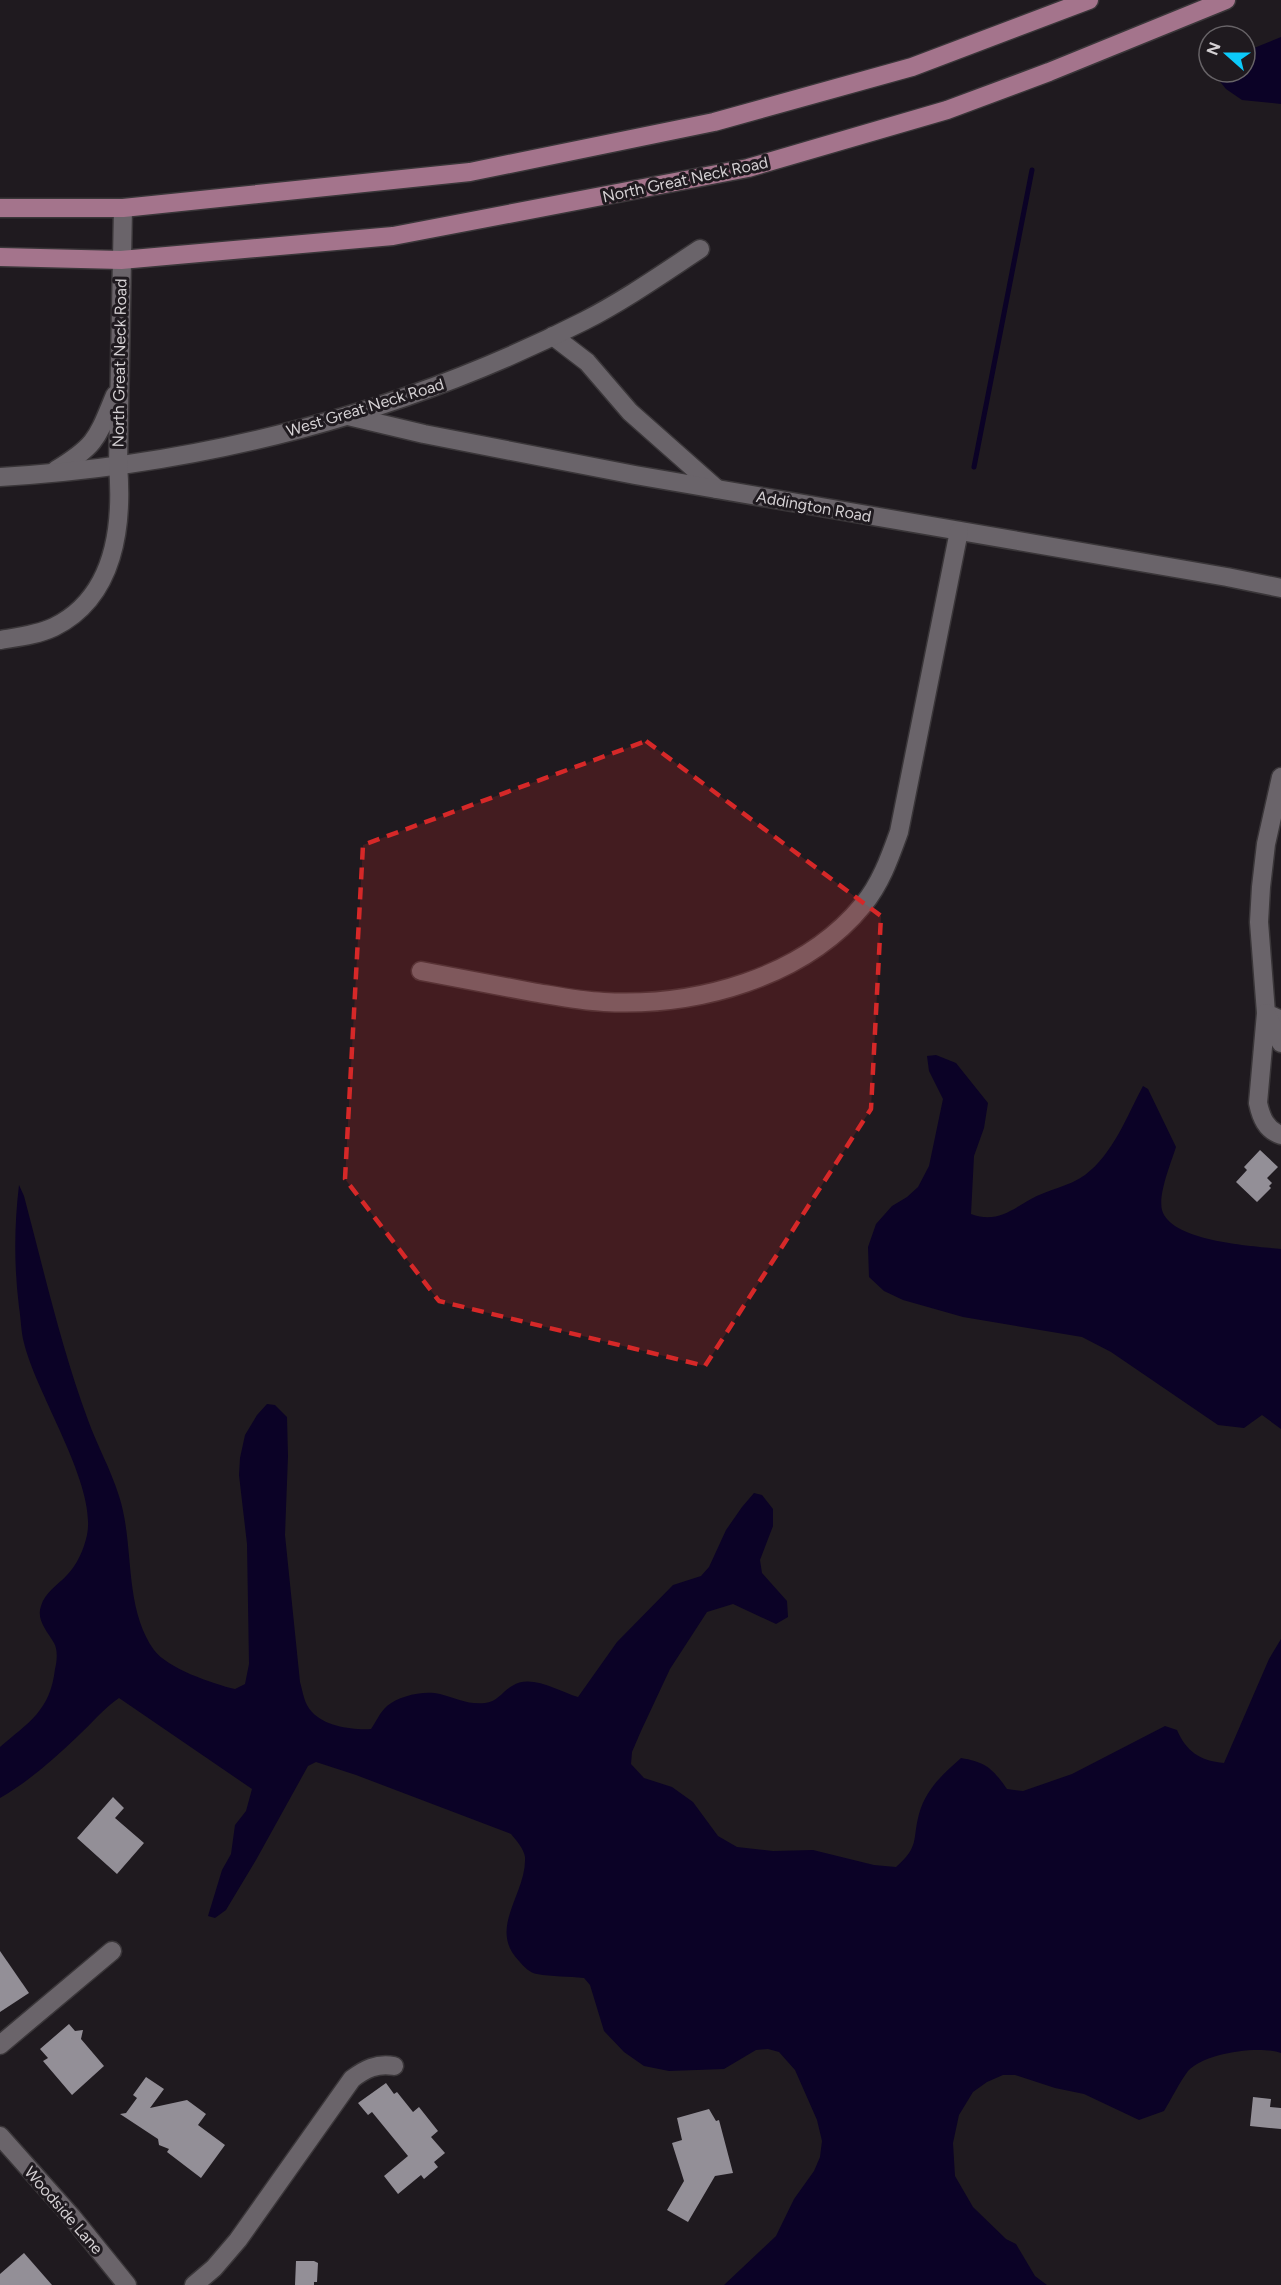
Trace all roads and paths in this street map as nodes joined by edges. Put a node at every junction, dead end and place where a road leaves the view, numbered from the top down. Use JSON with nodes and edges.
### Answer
{"nodes":[{"id":1,"x":1089,"y":0,"type":"edge"},
{"id":2,"x":1226,"y":0,"type":"edge"},
{"id":3,"x":0,"y":208,"type":"edge"},
{"id":4,"x":123,"y":208,"type":"junction"},
{"id":5,"x":700,"y":249,"type":"dead end"},
{"id":6,"x":0,"y":257,"type":"edge"},
{"id":7,"x":121,"y":260,"type":"junction"},
{"id":8,"x":553,"y":336,"type":"junction"},
{"id":9,"x":119,"y":385,"type":"junction"},
{"id":10,"x":348,"y":416,"type":"junction"},
{"id":11,"x":118,"y":465,"type":"junction"},
{"id":12,"x":52,"y":472,"type":"junction"},
{"id":13,"x":0,"y":477,"type":"edge"},
{"id":14,"x":717,"y":489,"type":"junction"},
{"id":15,"x":959,"y":531,"type":"junction"},
{"id":16,"x":1281,"y":588,"type":"edge"},
{"id":17,"x":0,"y":640,"type":"edge"},
{"id":18,"x":1281,"y":777,"type":"edge"},
{"id":19,"x":420,"y":971,"type":"dead end"},
{"id":20,"x":1274,"y":1016,"type":"edge"},
{"id":21,"x":1281,"y":1043,"type":"edge"},
{"id":22,"x":1281,"y":1135,"type":"edge"},
{"id":23,"x":112,"y":1951,"type":"dead end"},
{"id":24,"x":0,"y":2045,"type":"edge"},
{"id":25,"x":394,"y":2066,"type":"dead end"},
{"id":26,"x":0,"y":2136,"type":"edge"},
{"id":27,"x":128,"y":2285,"type":"edge"},
{"id":28,"x":194,"y":2285,"type":"edge"}],
"edges":[{"from":1,"to":4,"type":"main road"},
{"from":2,"to":7,"type":"main road","name":"North Great Neck Road"},
{"from":3,"to":4,"type":"main road"},
{"from":4,"to":7,"type":"street","name":"North Great Neck Road"},
{"from":5,"to":8,"type":"street","name":"West Great Neck Road"},
{"from":6,"to":7,"type":"main road","name":"North Great Neck Road"},
{"from":7,"to":9,"type":"street","name":"North Great Neck Road"},
{"from":8,"to":10,"type":"street","name":"West Great Neck Road"},
{"from":8,"to":14,"type":"street"},
{"from":9,"to":11,"type":"street","name":"North Great Neck Road"},
{"from":9,"to":12,"type":"street"},
{"from":10,"to":11,"type":"street","name":"West Great Neck Road"},
{"from":10,"to":14,"type":"street","name":"Addington Road"},
{"from":11,"to":12,"type":"street","name":"West Great Neck Road"},
{"from":11,"to":17,"type":"street","name":"North Great Neck Road"},
{"from":12,"to":13,"type":"street","name":"West Great Neck Road"},
{"from":14,"to":15,"type":"street","name":"Addington Road"},
{"from":15,"to":16,"type":"street","name":"Addington Road"},
{"from":15,"to":19,"type":"street"},
{"from":18,"to":20,"type":"street"},
{"from":20,"to":21,"type":"street"},
{"from":20,"to":22,"type":"street"},
{"from":23,"to":24,"type":"street"},
{"from":25,"to":28,"type":"street"},
{"from":26,"to":27,"type":"street","name":"Woodside Lane"}]}
